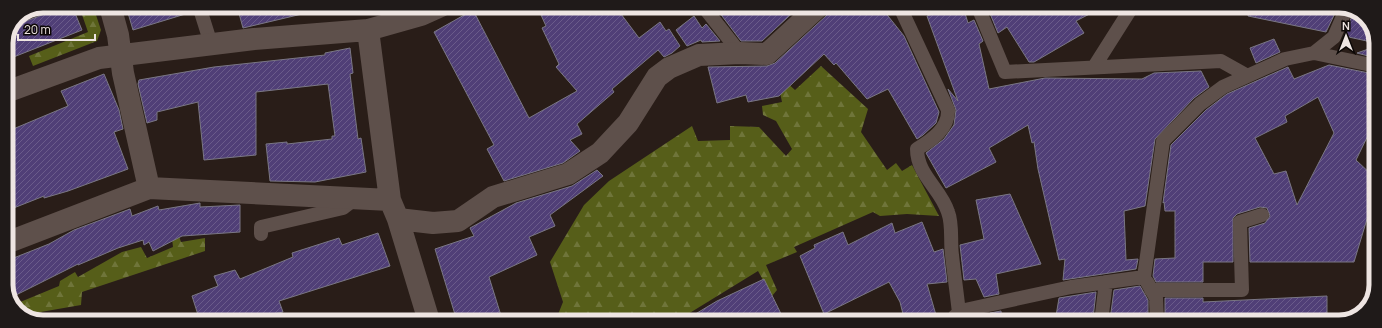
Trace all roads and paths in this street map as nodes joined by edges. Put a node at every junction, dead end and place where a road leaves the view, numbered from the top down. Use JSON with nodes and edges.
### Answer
{"nodes":[{"id":1,"x":112,"y":13,"type":"edge"},
{"id":2,"x":201,"y":13,"type":"edge"},
{"id":3,"x":426,"y":13,"type":"edge"},
{"id":4,"x":708,"y":13,"type":"edge"},
{"id":5,"x":811,"y":13,"type":"edge"},
{"id":6,"x":903,"y":13,"type":"edge"},
{"id":7,"x":981,"y":13,"type":"edge"},
{"id":8,"x":1128,"y":13,"type":"edge"},
{"id":9,"x":1344,"y":14,"type":"edge"},
{"id":10,"x":368,"y":30,"type":"junction"},
{"id":11,"x":211,"y":44,"type":"junction"},
{"id":12,"x":740,"y":53,"type":"junction"},
{"id":13,"x":1314,"y":53,"type":"junction"},
{"id":14,"x":121,"y":55,"type":"junction"},
{"id":15,"x":1369,"y":65,"type":"edge"},
{"id":16,"x":1094,"y":67,"type":"junction"},
{"id":17,"x":1246,"y":75,"type":"junction"},
{"id":18,"x":13,"y":89,"type":"edge"},
{"id":19,"x":150,"y":188,"type":"junction"},
{"id":20,"x":356,"y":198,"type":"junction"},
{"id":21,"x":394,"y":210,"type":"junction"},
{"id":22,"x":1262,"y":215,"type":"dead end"},
{"id":23,"x":261,"y":234,"type":"dead end"},
{"id":24,"x":13,"y":240,"type":"edge"},
{"id":25,"x":1144,"y":277,"type":"junction"},
{"id":26,"x":1106,"y":282,"type":"junction"},
{"id":27,"x":1151,"y":290,"type":"junction"},
{"id":28,"x":427,"y":315,"type":"edge"},
{"id":29,"x":957,"y":315,"type":"edge"},
{"id":30,"x":960,"y":315,"type":"edge"},
{"id":31,"x":1102,"y":315,"type":"edge"},
{"id":32,"x":1157,"y":315,"type":"edge"}],
"edges":[{"from":1,"to":14,"type":"street"},
{"from":2,"to":11,"type":"lane"},
{"from":3,"to":10,"type":"street"},
{"from":4,"to":12,"type":"lane"},
{"from":5,"to":12,"type":"street"},
{"from":6,"to":29,"type":"lane"},
{"from":7,"to":16,"type":"lane"},
{"from":8,"to":16,"type":"lane"},
{"from":9,"to":13,"type":"lane"},
{"from":10,"to":11,"type":"street"},
{"from":10,"to":21,"type":"street"},
{"from":11,"to":14,"type":"street"},
{"from":12,"to":21,"type":"street"},
{"from":13,"to":15,"type":"lane"},
{"from":13,"to":17,"type":"lane"},
{"from":14,"to":18,"type":"street"},
{"from":14,"to":19,"type":"street"},
{"from":16,"to":17,"type":"lane"},
{"from":17,"to":25,"type":"lane"},
{"from":19,"to":20,"type":"street"},
{"from":19,"to":24,"type":"street"},
{"from":20,"to":21,"type":"street"},
{"from":20,"to":23,"type":"lane"},
{"from":21,"to":28,"type":"street"},
{"from":22,"to":27,"type":"lane"},
{"from":25,"to":26,"type":"lane"},
{"from":25,"to":27,"type":"lane"},
{"from":26,"to":30,"type":"lane"},
{"from":26,"to":31,"type":"lane"},
{"from":27,"to":32,"type":"lane"}]}
